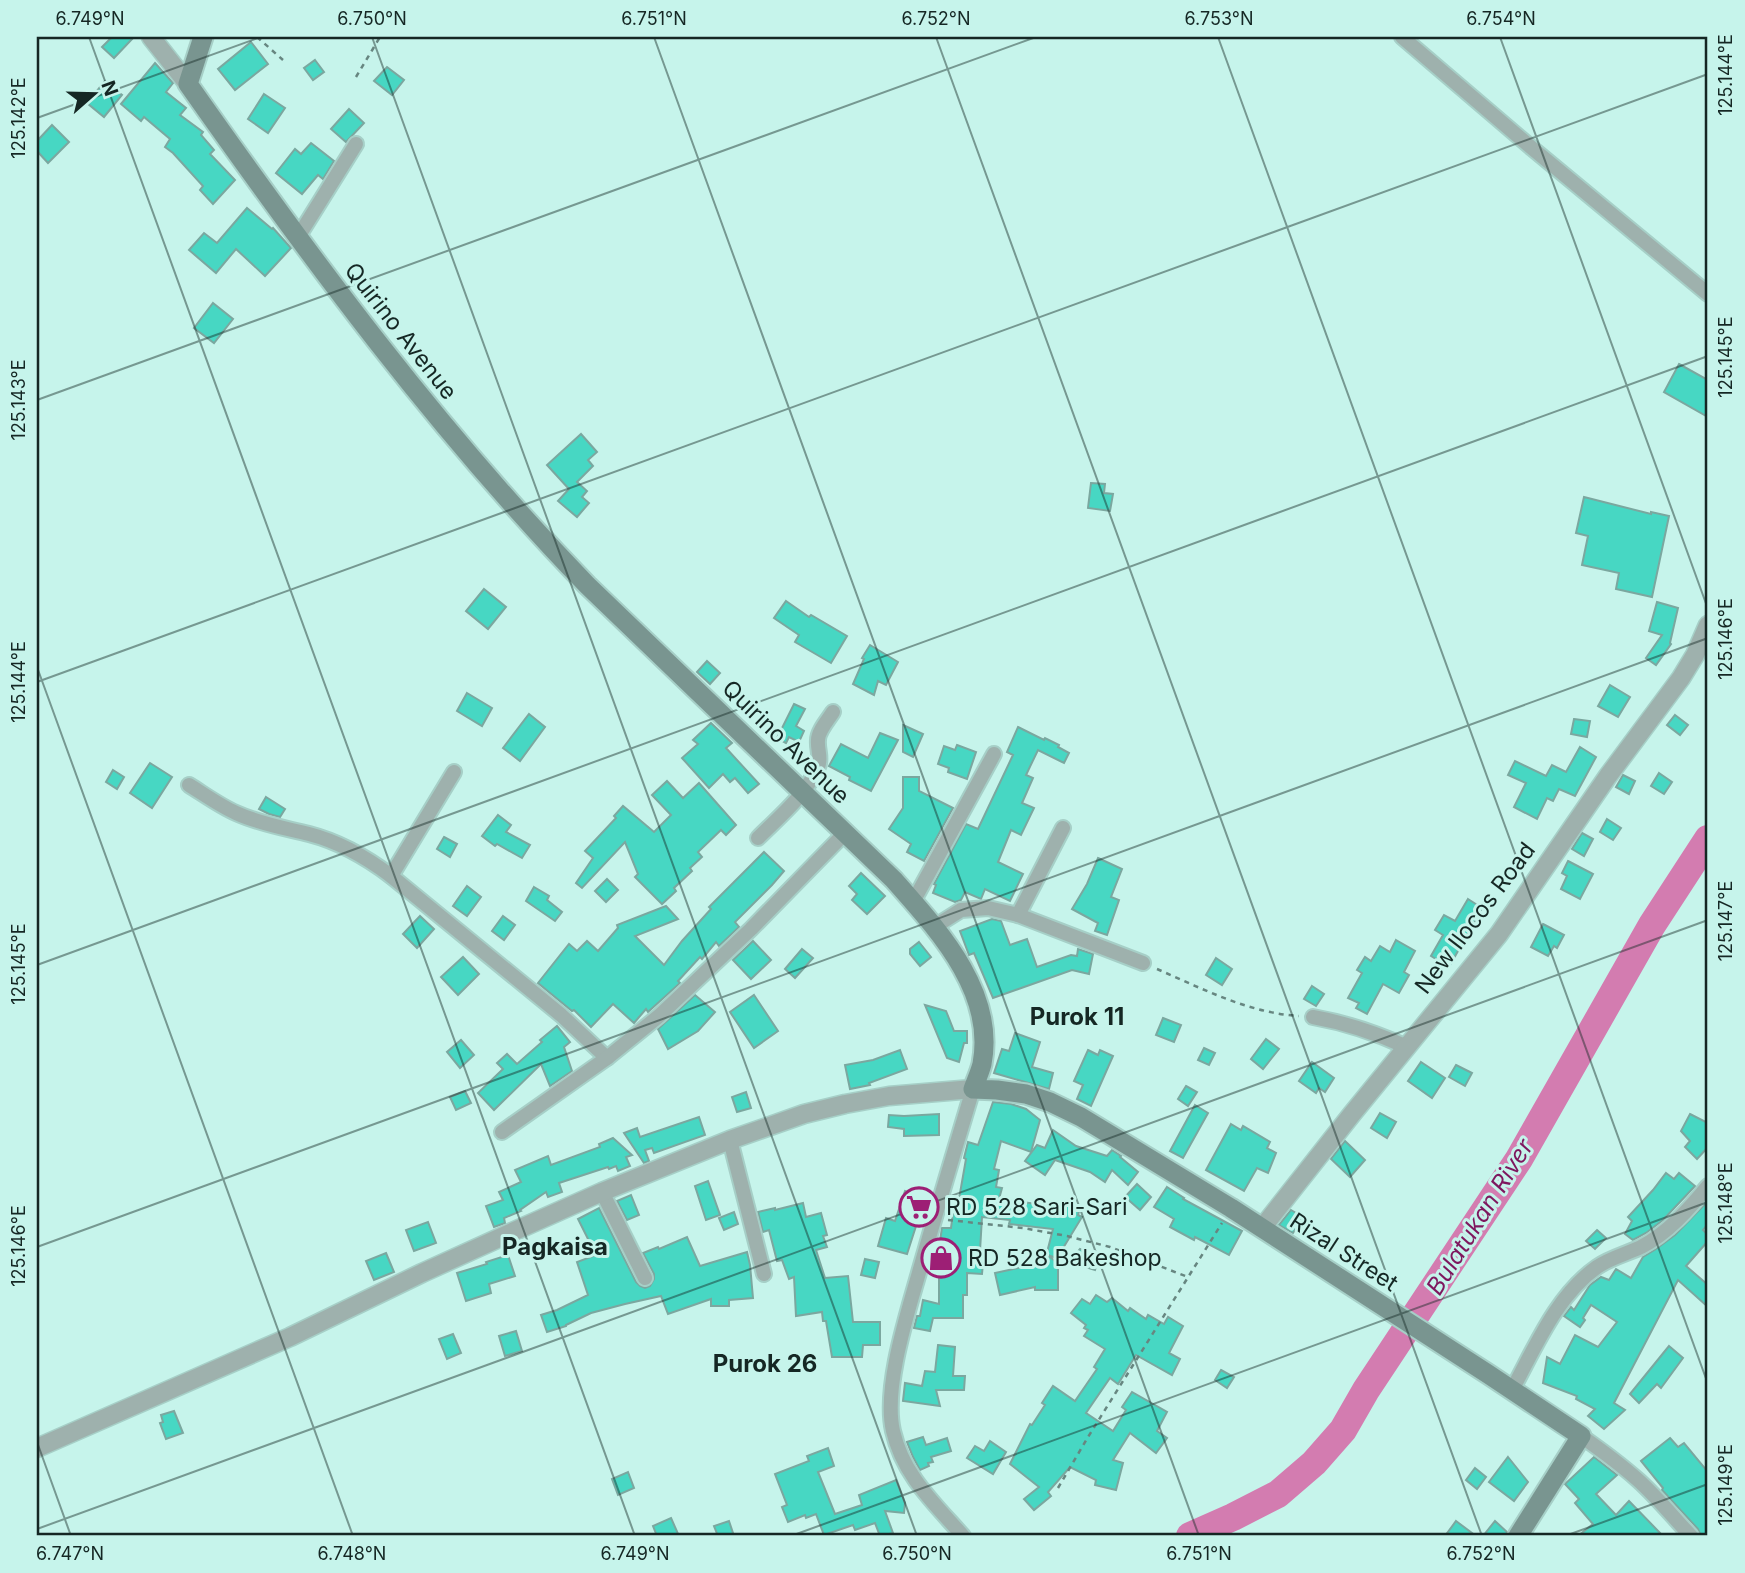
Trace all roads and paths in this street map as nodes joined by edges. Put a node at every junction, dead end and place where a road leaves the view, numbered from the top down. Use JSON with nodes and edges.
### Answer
{"nodes":[{"id":1,"x":151,"y":37,"type":"edge"},
{"id":2,"x":203,"y":37,"type":"edge"},
{"id":3,"x":257,"y":37,"type":"edge"},
{"id":4,"x":380,"y":37,"type":"edge"},
{"id":5,"x":1402,"y":37,"type":"edge"},
{"id":6,"x":283,"y":60,"type":"dead end"},
{"id":7,"x":356,"y":77,"type":"dead end"},
{"id":8,"x":188,"y":84,"type":"junction"},
{"id":9,"x":356,"y":144,"type":"dead end"},
{"id":10,"x":298,"y":237,"type":"junction"},
{"id":11,"x":1708,"y":294,"type":"edge"},
{"id":12,"x":1708,"y":625,"type":"edge"},
{"id":13,"x":833,"y":712,"type":"dead end"},
{"id":14,"x":995,"y":754,"type":"dead end"},
{"id":15,"x":454,"y":772,"type":"dead end"},
{"id":16,"x":189,"y":786,"type":"dead end"},
{"id":17,"x":804,"y":793,"type":"junction"},
{"id":18,"x":1062,"y":828,"type":"dead end"},
{"id":19,"x":845,"y":833,"type":"junction"},
{"id":20,"x":758,"y":838,"type":"dead end"},
{"id":21,"x":391,"y":876,"type":"junction"},
{"id":22,"x":914,"y":902,"type":"junction"},
{"id":23,"x":1018,"y":915,"type":"junction"},
{"id":24,"x":934,"y":927,"type":"junction"},
{"id":25,"x":1143,"y":963,"type":"joint"},
{"id":26,"x":1313,"y":1017,"type":"joint"},
{"id":27,"x":1407,"y":1047,"type":"junction"},
{"id":28,"x":607,"y":1058,"type":"junction"},
{"id":29,"x":973,"y":1089,"type":"junction"},
{"id":30,"x":502,"y":1132,"type":"dead end"},
{"id":31,"x":730,"y":1140,"type":"junction"},
{"id":32,"x":1708,"y":1186,"type":"edge"},
{"id":33,"x":602,"y":1192,"type":"junction"},
{"id":34,"x":1231,"y":1208,"type":"junction"},
{"id":35,"x":934,"y":1219,"type":"junction"},
{"id":36,"x":1262,"y":1228,"type":"junction"},
{"id":37,"x":764,"y":1274,"type":"dead end"},
{"id":38,"x":1188,"y":1277,"type":"junction"},
{"id":39,"x":645,"y":1278,"type":"dead end"},
{"id":40,"x":1513,"y":1390,"type":"junction"},
{"id":41,"x":1581,"y":1436,"type":"junction"},
{"id":42,"x":37,"y":1448,"type":"edge"},
{"id":43,"x":1058,"y":1488,"type":"dead end"},
{"id":44,"x":963,"y":1536,"type":"edge"},
{"id":45,"x":1518,"y":1536,"type":"edge"},
{"id":46,"x":1691,"y":1536,"type":"edge"}],
"edges":[{"from":1,"to":8,"type":"street"},
{"from":2,"to":8,"type":"main road"},
{"from":3,"to":6,"type":"path"},
{"from":4,"to":7,"type":"path"},
{"from":5,"to":11,"type":"street"},
{"from":8,"to":10,"type":"main road","name":"Quirino Avenue"},
{"from":9,"to":10,"type":"street"},
{"from":10,"to":17,"type":"main road","name":"Quirino Avenue"},
{"from":12,"to":27,"type":"street","name":"New Ilocos Road"},
{"from":13,"to":17,"type":"street"},
{"from":14,"to":22,"type":"street"},
{"from":15,"to":21,"type":"street"},
{"from":16,"to":21,"type":"street"},
{"from":17,"to":19,"type":"main road","name":"Quirino Avenue"},
{"from":17,"to":20,"type":"street"},
{"from":18,"to":23,"type":"street"},
{"from":19,"to":22,"type":"main road","name":"Quirino Avenue"},
{"from":19,"to":28,"type":"street"},
{"from":21,"to":28,"type":"street"},
{"from":22,"to":24,"type":"main road","name":"Quirino Avenue"},
{"from":23,"to":24,"type":"street"},
{"from":23,"to":25,"type":"street"},
{"from":24,"to":29,"type":"main road","name":"Quirino Avenue"},
{"from":25,"to":26,"type":"path"},
{"from":26,"to":27,"type":"street"},
{"from":27,"to":36,"type":"street","name":"New Ilocos Road"},
{"from":28,"to":30,"type":"street"},
{"from":29,"to":31,"type":"street"},
{"from":29,"to":34,"type":"main road","name":"Rizal Street"},
{"from":29,"to":35,"type":"street","name":"Quirino Avenue"},
{"from":31,"to":33,"type":"street"},
{"from":31,"to":37,"type":"street"},
{"from":32,"to":40,"type":"street"},
{"from":33,"to":39,"type":"street"},
{"from":33,"to":42,"type":"street"},
{"from":34,"to":36,"type":"main road","name":"Rizal Street"},
{"from":34,"to":38,"type":"path"},
{"from":35,"to":38,"type":"path"},
{"from":35,"to":44,"type":"street","name":"Quirino Avenue"},
{"from":36,"to":40,"type":"main road","name":"Rizal Street"},
{"from":38,"to":43,"type":"path"},
{"from":40,"to":41,"type":"main road","name":"Rizal Street"},
{"from":41,"to":45,"type":"main road"},
{"from":41,"to":46,"type":"street","name":"Rizal Street"}]}
